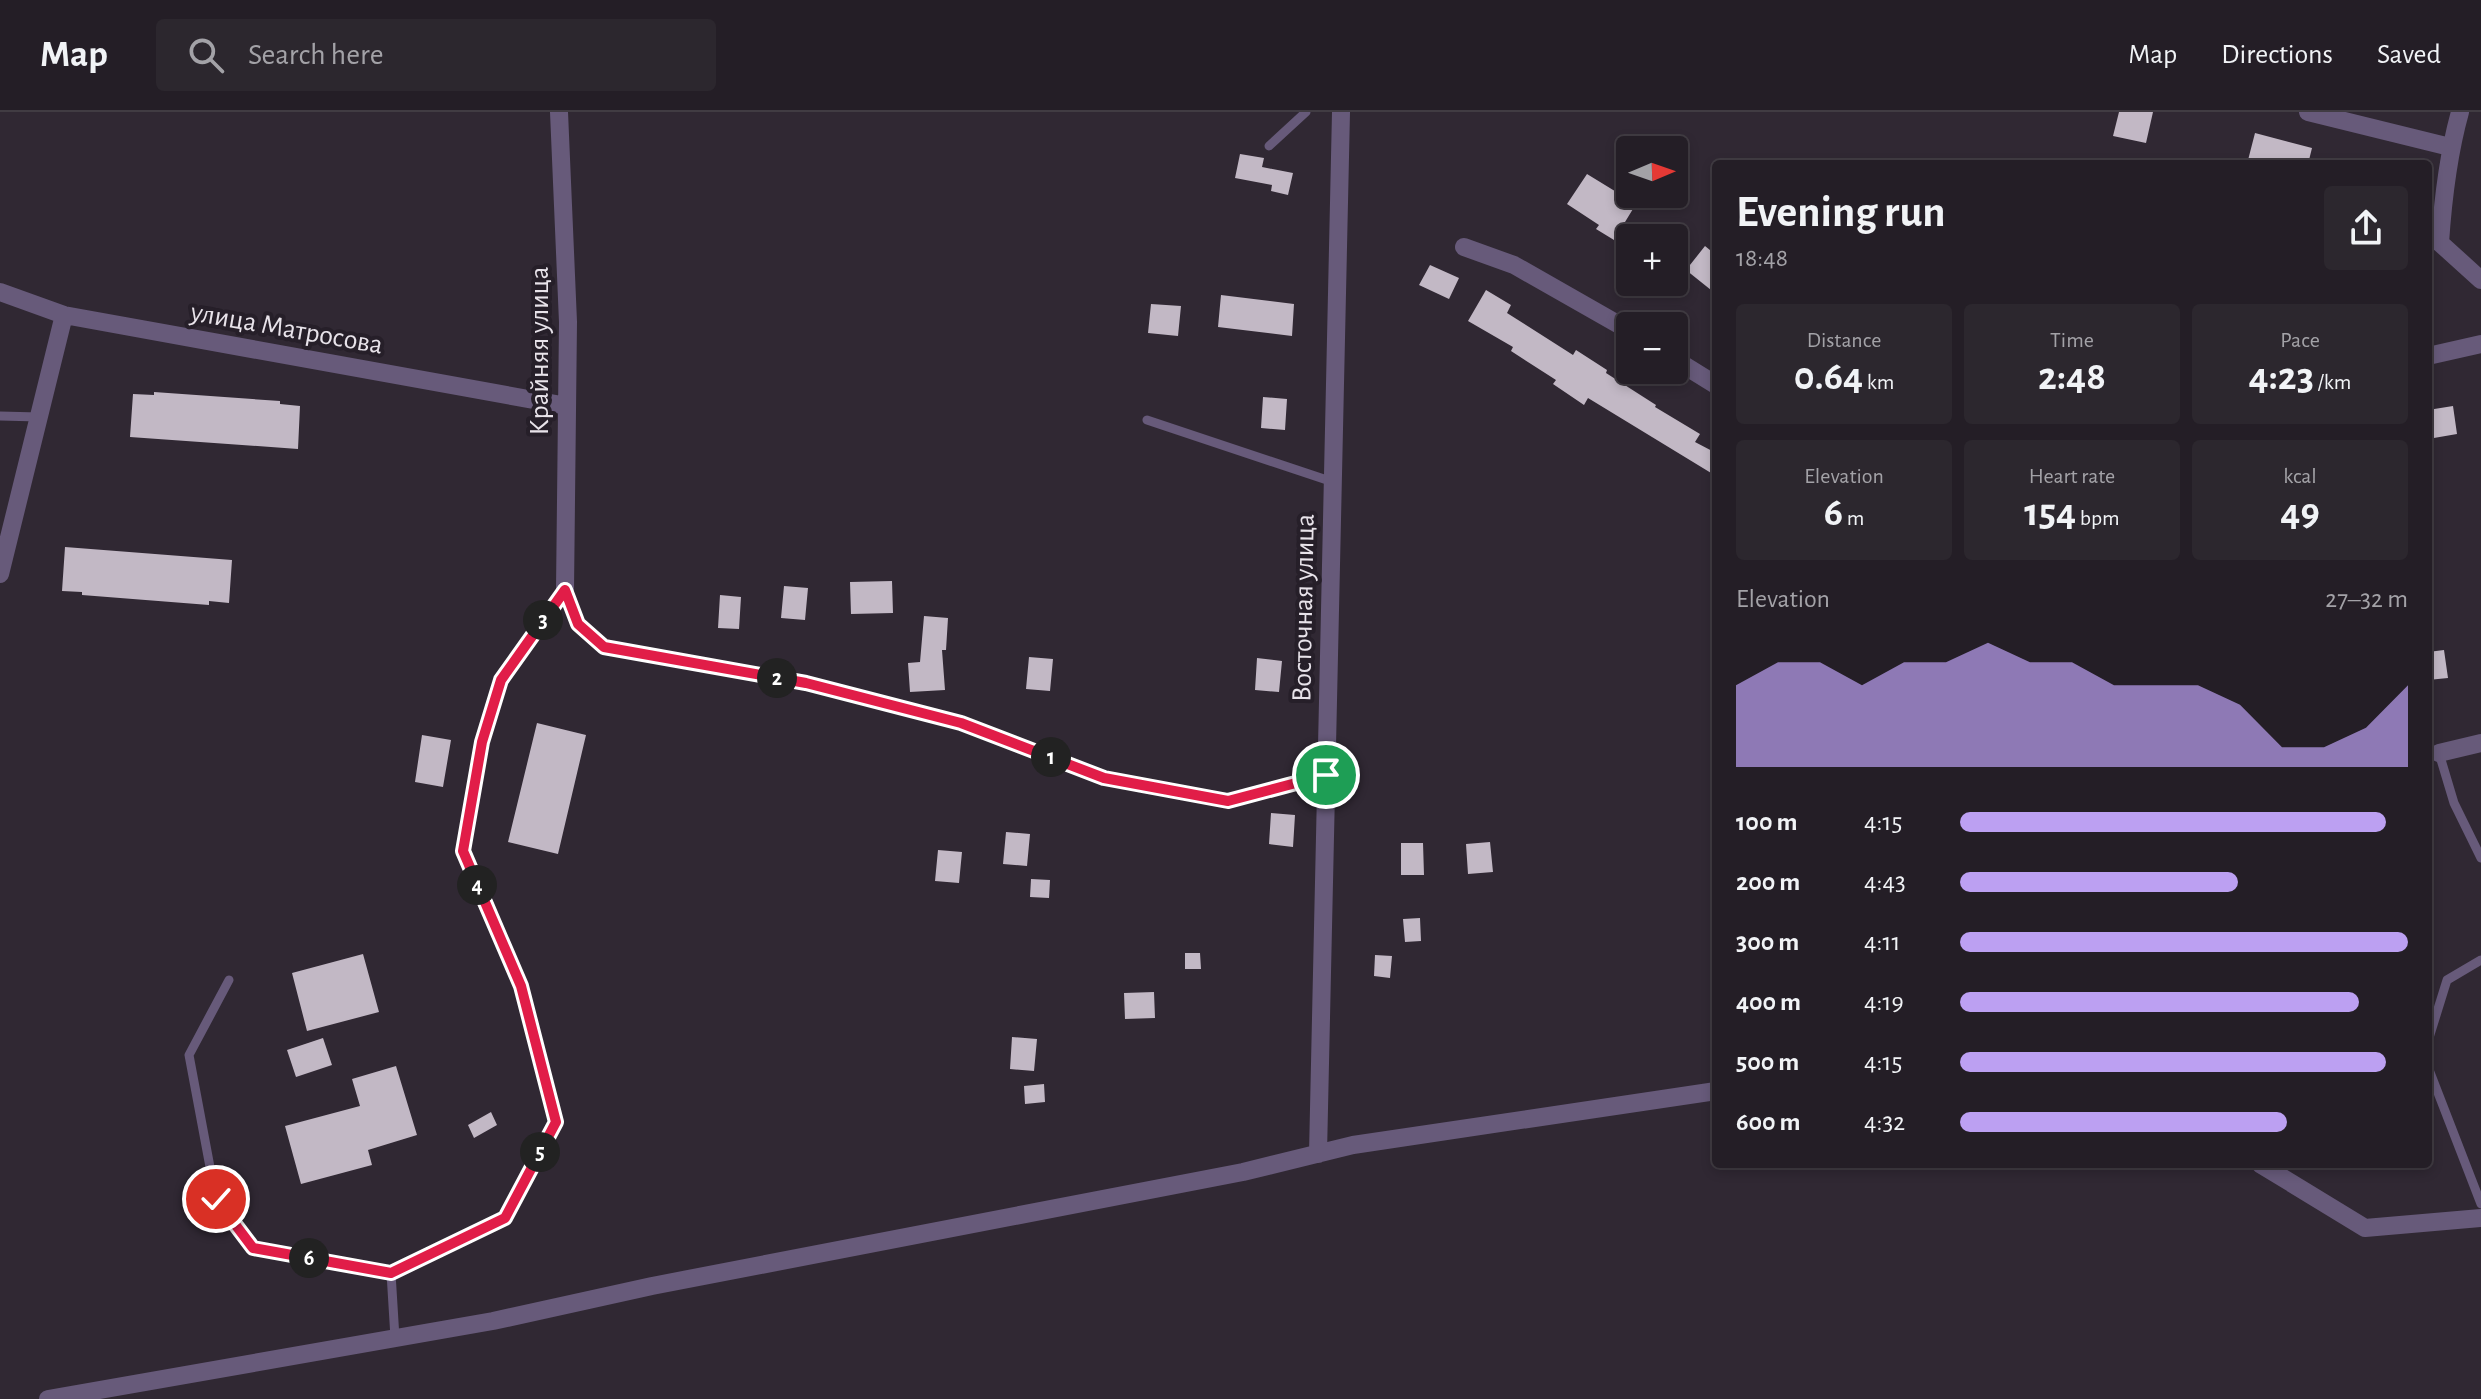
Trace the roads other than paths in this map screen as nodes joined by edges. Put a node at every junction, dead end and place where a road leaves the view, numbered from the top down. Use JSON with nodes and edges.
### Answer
{"nodes":[{"id":1,"x":559,"y":112,"type":"edge"},
{"id":2,"x":1306,"y":112,"type":"edge"},
{"id":3,"x":1341,"y":112,"type":"edge"},
{"id":4,"x":2308,"y":112,"type":"edge"},
{"id":5,"x":2460,"y":112,"type":"edge"},
{"id":6,"x":1269,"y":146,"type":"dead end"},
{"id":7,"x":2450,"y":147,"type":"junction"},
{"id":8,"x":1464,"y":247,"type":"dead end"},
{"id":9,"x":2481,"y":280,"type":"edge"},
{"id":10,"x":0,"y":292,"type":"edge"},
{"id":11,"x":64,"y":315,"type":"junction"},
{"id":12,"x":1616,"y":323,"type":"edge"},
{"id":13,"x":2481,"y":344,"type":"edge"},
{"id":14,"x":2432,"y":355,"type":"edge"},
{"id":15,"x":1688,"y":368,"type":"edge"},
{"id":16,"x":1712,"y":383,"type":"edge"},
{"id":17,"x":567,"y":406,"type":"junction"},
{"id":18,"x":0,"y":416,"type":"edge"},
{"id":19,"x":39,"y":417,"type":"junction"},
{"id":20,"x":1147,"y":420,"type":"dead end"},
{"id":21,"x":1333,"y":482,"type":"junction"},
{"id":22,"x":0,"y":574,"type":"edge"},
{"id":23,"x":565,"y":590,"type":"junction"},
{"id":24,"x":2481,"y":743,"type":"edge"},
{"id":25,"x":2433,"y":754,"type":"edge"},
{"id":26,"x":1326,"y":775,"type":"junction"},
{"id":27,"x":2481,"y":858,"type":"edge"},
{"id":28,"x":2481,"y":960,"type":"edge"},
{"id":29,"x":229,"y":980,"type":"dead end"},
{"id":30,"x":2432,"y":1028,"type":"edge"},
{"id":31,"x":2432,"y":1077,"type":"edge"},
{"id":32,"x":1712,"y":1092,"type":"edge"},
{"id":33,"x":1318,"y":1154,"type":"junction"},
{"id":34,"x":2267,"y":1168,"type":"edge"},
{"id":35,"x":2481,"y":1204,"type":"edge"},
{"id":36,"x":2481,"y":1218,"type":"edge"},
{"id":37,"x":391,"y":1273,"type":"junction"},
{"id":38,"x":395,"y":1338,"type":"junction"},
{"id":39,"x":48,"y":1399,"type":"edge"}],
"edges":[{"from":1,"to":17,"type":"street","name":"Крайняя улица"},
{"from":2,"to":6,"type":"lane"},
{"from":3,"to":21,"type":"street","name":"Восточная улица"},
{"from":4,"to":7,"type":"street"},
{"from":5,"to":7,"type":"street"},
{"from":7,"to":9,"type":"street"},
{"from":8,"to":12,"type":"street"},
{"from":10,"to":11,"type":"street","name":"улица Матросова"},
{"from":11,"to":17,"type":"street","name":"улица Матросова"},
{"from":11,"to":19,"type":"street"},
{"from":13,"to":14,"type":"street"},
{"from":15,"to":16,"type":"street"},
{"from":17,"to":23,"type":"street","name":"Крайняя улица"},
{"from":18,"to":19,"type":"lane"},
{"from":19,"to":22,"type":"street"},
{"from":20,"to":21,"type":"lane"},
{"from":21,"to":26,"type":"street","name":"Восточная улица"},
{"from":23,"to":26,"type":"lane"},
{"from":23,"to":37,"type":"lane"},
{"from":24,"to":25,"type":"street"},
{"from":25,"to":27,"type":"lane"},
{"from":26,"to":33,"type":"street","name":"Восточная улица"},
{"from":28,"to":30,"type":"lane"},
{"from":29,"to":37,"type":"lane"},
{"from":31,"to":35,"type":"lane"},
{"from":32,"to":33,"type":"street"},
{"from":33,"to":38,"type":"street"},
{"from":34,"to":36,"type":"street"},
{"from":37,"to":38,"type":"lane"},
{"from":38,"to":39,"type":"street"}]}
